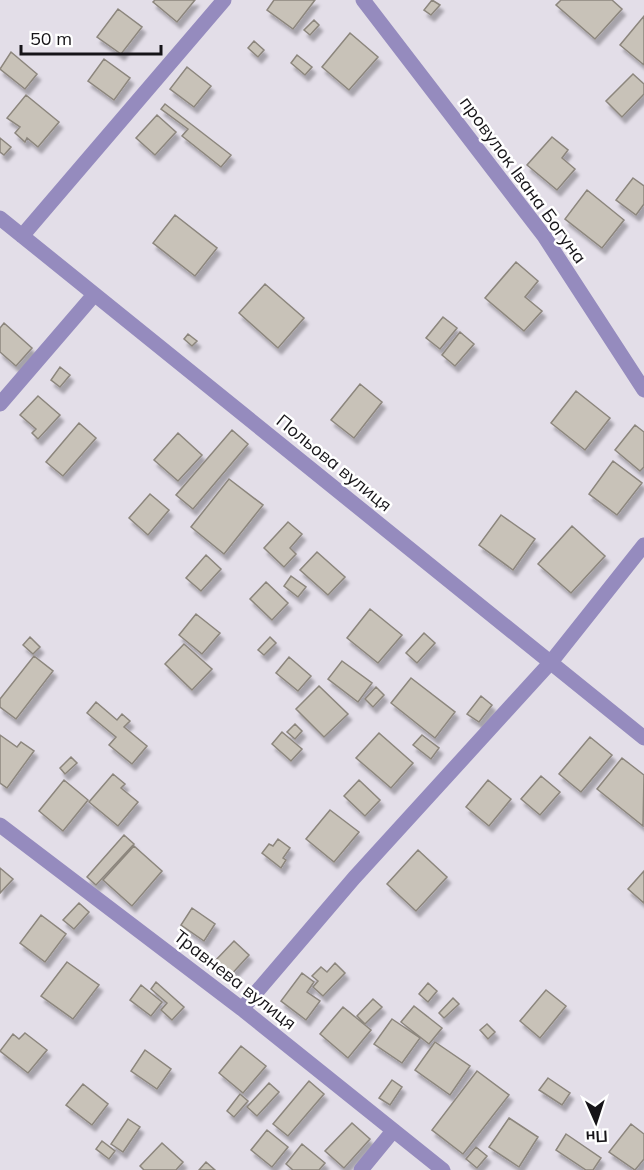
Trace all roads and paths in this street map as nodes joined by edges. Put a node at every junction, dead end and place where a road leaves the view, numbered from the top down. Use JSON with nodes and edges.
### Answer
{"nodes":[{"id":1,"x":224,"y":0,"type":"edge"},
{"id":2,"x":363,"y":0,"type":"edge"},
{"id":3,"x":0,"y":218,"type":"edge"},
{"id":4,"x":22,"y":236,"type":"junction"},
{"id":5,"x":93,"y":296,"type":"junction"},
{"id":6,"x":644,"y":390,"type":"edge"},
{"id":7,"x":0,"y":404,"type":"edge"},
{"id":8,"x":644,"y":545,"type":"edge"},
{"id":9,"x":551,"y":662,"type":"junction"},
{"id":10,"x":644,"y":738,"type":"edge"},
{"id":11,"x":0,"y":825,"type":"edge"},
{"id":12,"x":242,"y":1009,"type":"junction"},
{"id":13,"x":393,"y":1131,"type":"junction"},
{"id":14,"x":361,"y":1170,"type":"edge"},
{"id":15,"x":443,"y":1170,"type":"edge"}],
"edges":[{"from":1,"to":4,"type":"street"},
{"from":2,"to":6,"type":"street","name":"провулок Івана Богуна"},
{"from":3,"to":4,"type":"street","name":"Польова вулиця"},
{"from":4,"to":5,"type":"street","name":"Польова вулиця"},
{"from":5,"to":7,"type":"street"},
{"from":5,"to":9,"type":"street","name":"Польова вулиця"},
{"from":8,"to":9,"type":"street"},
{"from":9,"to":10,"type":"street","name":"Польова вулиця"},
{"from":9,"to":12,"type":"street"},
{"from":11,"to":12,"type":"street","name":"Травнева вулиця"},
{"from":12,"to":13,"type":"street","name":"Травнева вулиця"},
{"from":13,"to":14,"type":"street"},
{"from":13,"to":15,"type":"street","name":"Травнева вулиця"}]}
